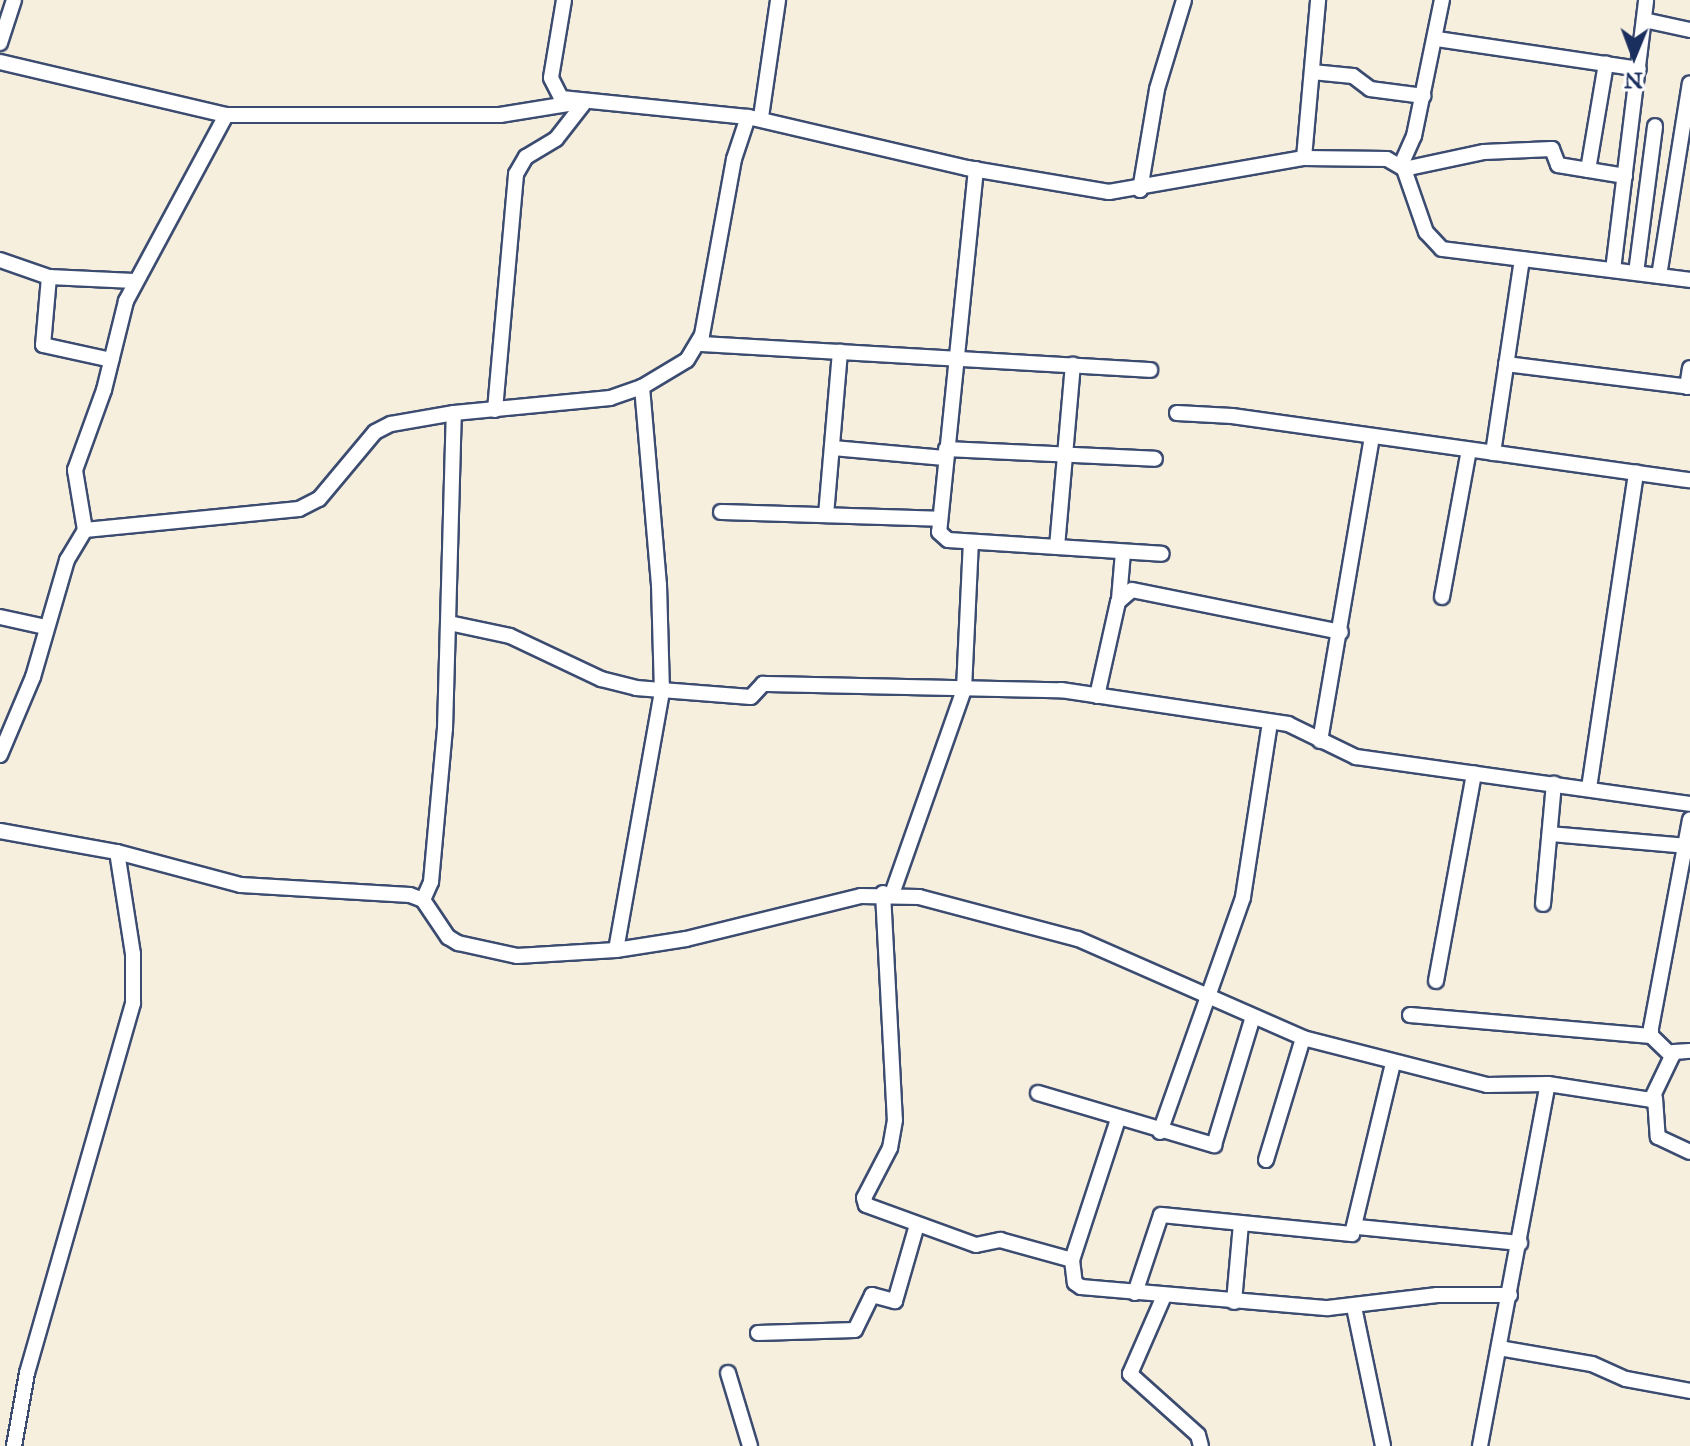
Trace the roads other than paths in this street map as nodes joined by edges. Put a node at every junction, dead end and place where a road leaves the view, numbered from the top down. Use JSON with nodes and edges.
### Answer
{"nodes":[{"id":1,"x":14,"y":0,"type":"edge"},
{"id":2,"x":564,"y":0,"type":"edge"},
{"id":3,"x":778,"y":0,"type":"edge"},
{"id":4,"x":1184,"y":0,"type":"edge"},
{"id":5,"x":1318,"y":0,"type":"edge"},
{"id":6,"x":1442,"y":0,"type":"edge"},
{"id":7,"x":1646,"y":0,"type":"edge"},
{"id":8,"x":1644,"y":20,"type":"junction"},
{"id":9,"x":1690,"y":30,"type":"edge"},
{"id":10,"x":1437,"y":39,"type":"junction"},
{"id":11,"x":0,"y":43,"type":"edge"},
{"id":12,"x":0,"y":62,"type":"edge"},
{"id":13,"x":1606,"y":64,"type":"junction"},
{"id":14,"x":1639,"y":69,"type":"junction"},
{"id":15,"x":1312,"y":72,"type":"junction"},
{"id":16,"x":1690,"y":83,"type":"edge"},
{"id":17,"x":1424,"y":96,"type":"junction"},
{"id":18,"x":579,"y":103,"type":"junction"},
{"id":19,"x":226,"y":115,"type":"junction"},
{"id":20,"x":755,"y":117,"type":"junction"},
{"id":21,"x":1655,"y":126,"type":"dead end"},
{"id":22,"x":1304,"y":158,"type":"junction"},
{"id":23,"x":1402,"y":167,"type":"junction"},
{"id":24,"x":976,"y":169,"type":"junction"},
{"id":25,"x":1588,"y":170,"type":"junction"},
{"id":26,"x":1625,"y":176,"type":"junction"},
{"id":27,"x":1140,"y":190,"type":"junction"},
{"id":28,"x":1522,"y":259,"type":"junction"},
{"id":29,"x":0,"y":260,"type":"edge"},
{"id":30,"x":1613,"y":270,"type":"junction"},
{"id":31,"x":1636,"y":273,"type":"junction"},
{"id":32,"x":1659,"y":276,"type":"junction"},
{"id":33,"x":49,"y":277,"type":"junction"},
{"id":34,"x":1690,"y":280,"type":"edge"},
{"id":35,"x":134,"y":281,"type":"junction"},
{"id":36,"x":700,"y":344,"type":"junction"},
{"id":37,"x":840,"y":352,"type":"junction"},
{"id":38,"x":954,"y":358,"type":"junction"},
{"id":39,"x":111,"y":360,"type":"junction"},
{"id":40,"x":1506,"y":364,"type":"junction"},
{"id":41,"x":1073,"y":365,"type":"junction"},
{"id":42,"x":1690,"y":368,"type":"edge"},
{"id":43,"x":1150,"y":370,"type":"dead end"},
{"id":44,"x":642,"y":387,"type":"junction"},
{"id":45,"x":1688,"y":387,"type":"edge"},
{"id":46,"x":495,"y":410,"type":"junction"},
{"id":47,"x":454,"y":413,"type":"junction"},
{"id":48,"x":1177,"y":413,"type":"dead end"},
{"id":49,"x":1372,"y":437,"type":"junction"},
{"id":50,"x":833,"y":448,"type":"junction"},
{"id":51,"x":1469,"y":450,"type":"junction"},
{"id":52,"x":946,"y":453,"type":"junction"},
{"id":53,"x":1493,"y":453,"type":"junction"},
{"id":54,"x":1065,"y":455,"type":"junction"},
{"id":55,"x":1155,"y":459,"type":"dead end"},
{"id":56,"x":1636,"y":472,"type":"junction"},
{"id":57,"x":1690,"y":480,"type":"edge"},
{"id":58,"x":721,"y":512,"type":"dead end"},
{"id":59,"x":826,"y":515,"type":"junction"},
{"id":60,"x":940,"y":519,"type":"junction"},
{"id":61,"x":85,"y":530,"type":"junction"},
{"id":62,"x":971,"y":542,"type":"junction"},
{"id":63,"x":1057,"y":547,"type":"junction"},
{"id":64,"x":1123,"y":552,"type":"junction"},
{"id":65,"x":1162,"y":554,"type":"dead end"},
{"id":66,"x":1442,"y":597,"type":"dead end"},
{"id":67,"x":1118,"y":602,"type":"junction"},
{"id":68,"x":0,"y":617,"type":"edge"},
{"id":69,"x":449,"y":623,"type":"junction"},
{"id":70,"x":45,"y":627,"type":"junction"},
{"id":71,"x":1341,"y":632,"type":"junction"},
{"id":72,"x":964,"y":689,"type":"junction"},
{"id":73,"x":662,"y":692,"type":"junction"},
{"id":74,"x":1097,"y":696,"type":"junction"},
{"id":75,"x":1270,"y":722,"type":"junction"},
{"id":76,"x":1320,"y":741,"type":"junction"},
{"id":77,"x":0,"y":755,"type":"edge"},
{"id":78,"x":1474,"y":773,"type":"junction"},
{"id":79,"x":1554,"y":784,"type":"junction"},
{"id":80,"x":1589,"y":788,"type":"junction"},
{"id":81,"x":1690,"y":804,"type":"edge"},
{"id":82,"x":1690,"y":820,"type":"edge"},
{"id":83,"x":0,"y":831,"type":"edge"},
{"id":84,"x":1550,"y":834,"type":"junction"},
{"id":85,"x":1686,"y":846,"type":"junction"},
{"id":86,"x":117,"y":852,"type":"junction"},
{"id":87,"x":887,"y":894,"type":"junction"},
{"id":88,"x":1683,"y":896,"type":"edge"},
{"id":89,"x":423,"y":900,"type":"junction"},
{"id":90,"x":1543,"y":904,"type":"dead end"},
{"id":91,"x":616,"y":950,"type":"junction"},
{"id":92,"x":1436,"y":981,"type":"dead end"},
{"id":93,"x":1210,"y":1000,"type":"junction"},
{"id":94,"x":1410,"y":1015,"type":"dead end"},
{"id":95,"x":1252,"y":1020,"type":"junction"},
{"id":96,"x":1651,"y":1036,"type":"junction"},
{"id":97,"x":1303,"y":1038,"type":"junction"},
{"id":98,"x":1690,"y":1051,"type":"edge"},
{"id":99,"x":1672,"y":1056,"type":"junction"},
{"id":100,"x":1393,"y":1063,"type":"junction"},
{"id":101,"x":1548,"y":1084,"type":"junction"},
{"id":102,"x":1038,"y":1093,"type":"dead end"},
{"id":103,"x":1655,"y":1098,"type":"junction"},
{"id":104,"x":1118,"y":1119,"type":"junction"},
{"id":105,"x":1160,"y":1132,"type":"junction"},
{"id":106,"x":1690,"y":1152,"type":"edge"},
{"id":107,"x":1266,"y":1160,"type":"dead end"},
{"id":108,"x":1241,"y":1223,"type":"junction"},
{"id":109,"x":917,"y":1225,"type":"junction"},
{"id":110,"x":1357,"y":1227,"type":"junction"},
{"id":111,"x":1520,"y":1243,"type":"junction"},
{"id":112,"x":1072,"y":1260,"type":"junction"},
{"id":113,"x":1135,"y":1293,"type":"junction"},
{"id":114,"x":1510,"y":1295,"type":"junction"},
{"id":115,"x":1164,"y":1296,"type":"junction"},
{"id":116,"x":1234,"y":1302,"type":"junction"},
{"id":117,"x":1354,"y":1307,"type":"junction"},
{"id":118,"x":758,"y":1333,"type":"dead end"},
{"id":119,"x":1499,"y":1348,"type":"junction"},
{"id":120,"x":728,"y":1373,"type":"dead end"},
{"id":121,"x":1690,"y":1391,"type":"edge"},
{"id":122,"x":14,"y":1446,"type":"edge"},
{"id":123,"x":750,"y":1446,"type":"edge"},
{"id":124,"x":1201,"y":1446,"type":"edge"},
{"id":125,"x":1383,"y":1446,"type":"edge"},
{"id":126,"x":1480,"y":1446,"type":"edge"}],
"edges":[{"from":1,"to":11,"type":"street"},
{"from":2,"to":18,"type":"street"},
{"from":3,"to":20,"type":"street"},
{"from":4,"to":27,"type":"street"},
{"from":5,"to":15,"type":"street"},
{"from":6,"to":10,"type":"street"},
{"from":7,"to":8,"type":"street"},
{"from":8,"to":9,"type":"street"},
{"from":8,"to":14,"type":"street"},
{"from":10,"to":13,"type":"street"},
{"from":10,"to":17,"type":"street"},
{"from":12,"to":19,"type":"street"},
{"from":13,"to":14,"type":"street"},
{"from":13,"to":25,"type":"street"},
{"from":14,"to":26,"type":"street"},
{"from":15,"to":17,"type":"street"},
{"from":15,"to":22,"type":"street"},
{"from":16,"to":32,"type":"street"},
{"from":17,"to":23,"type":"street"},
{"from":18,"to":19,"type":"street"},
{"from":18,"to":20,"type":"street"},
{"from":18,"to":46,"type":"street"},
{"from":19,"to":35,"type":"street"},
{"from":20,"to":24,"type":"street"},
{"from":20,"to":36,"type":"street"},
{"from":21,"to":31,"type":"street"},
{"from":22,"to":23,"type":"street"},
{"from":22,"to":27,"type":"street"},
{"from":23,"to":25,"type":"street"},
{"from":23,"to":28,"type":"street"},
{"from":24,"to":27,"type":"street"},
{"from":24,"to":38,"type":"street"},
{"from":25,"to":26,"type":"street"},
{"from":26,"to":30,"type":"street"},
{"from":28,"to":30,"type":"street"},
{"from":28,"to":40,"type":"street"},
{"from":29,"to":33,"type":"street"},
{"from":30,"to":31,"type":"street"},
{"from":31,"to":32,"type":"street"},
{"from":32,"to":34,"type":"street"},
{"from":33,"to":35,"type":"street"},
{"from":33,"to":39,"type":"street"},
{"from":35,"to":39,"type":"street"},
{"from":36,"to":37,"type":"street"},
{"from":36,"to":44,"type":"street"},
{"from":37,"to":38,"type":"street"},
{"from":37,"to":50,"type":"street"},
{"from":38,"to":41,"type":"street"},
{"from":38,"to":52,"type":"street"},
{"from":39,"to":61,"type":"street"},
{"from":40,"to":45,"type":"street"},
{"from":40,"to":53,"type":"street"},
{"from":41,"to":43,"type":"street"},
{"from":41,"to":54,"type":"street"},
{"from":42,"to":45,"type":"street"},
{"from":44,"to":46,"type":"street"},
{"from":44,"to":73,"type":"street"},
{"from":46,"to":47,"type":"street"},
{"from":47,"to":61,"type":"street"},
{"from":47,"to":69,"type":"street"},
{"from":48,"to":49,"type":"street"},
{"from":49,"to":51,"type":"street"},
{"from":49,"to":71,"type":"street"},
{"from":50,"to":52,"type":"street"},
{"from":50,"to":59,"type":"street"},
{"from":51,"to":53,"type":"street"},
{"from":51,"to":66,"type":"street"},
{"from":52,"to":54,"type":"street"},
{"from":52,"to":60,"type":"street"},
{"from":53,"to":56,"type":"street"},
{"from":54,"to":55,"type":"street"},
{"from":54,"to":63,"type":"street"},
{"from":56,"to":57,"type":"street"},
{"from":56,"to":80,"type":"street"},
{"from":58,"to":59,"type":"street"},
{"from":59,"to":60,"type":"street"},
{"from":60,"to":62,"type":"street"},
{"from":61,"to":70,"type":"street"},
{"from":62,"to":63,"type":"street"},
{"from":62,"to":72,"type":"street"},
{"from":63,"to":64,"type":"street"},
{"from":64,"to":65,"type":"street"},
{"from":64,"to":67,"type":"street"},
{"from":67,"to":71,"type":"street"},
{"from":67,"to":74,"type":"street"},
{"from":68,"to":70,"type":"street"},
{"from":69,"to":73,"type":"street"},
{"from":69,"to":89,"type":"street"},
{"from":70,"to":77,"type":"street"},
{"from":71,"to":76,"type":"street"},
{"from":72,"to":73,"type":"street"},
{"from":72,"to":74,"type":"street"},
{"from":72,"to":87,"type":"street"},
{"from":73,"to":91,"type":"street"},
{"from":74,"to":75,"type":"street"},
{"from":75,"to":76,"type":"street"},
{"from":75,"to":93,"type":"street"},
{"from":76,"to":78,"type":"street"},
{"from":78,"to":79,"type":"street"},
{"from":78,"to":92,"type":"street"},
{"from":79,"to":80,"type":"street"},
{"from":79,"to":84,"type":"street"},
{"from":80,"to":81,"type":"street"},
{"from":82,"to":85,"type":"street"},
{"from":83,"to":86,"type":"street"},
{"from":84,"to":85,"type":"street"},
{"from":84,"to":90,"type":"street"},
{"from":85,"to":88,"type":"street"},
{"from":86,"to":89,"type":"street"},
{"from":86,"to":122,"type":"street"},
{"from":87,"to":91,"type":"street"},
{"from":87,"to":93,"type":"street"},
{"from":87,"to":109,"type":"street"},
{"from":88,"to":96,"type":"street"},
{"from":89,"to":91,"type":"street"},
{"from":93,"to":95,"type":"street"},
{"from":93,"to":105,"type":"street"},
{"from":94,"to":96,"type":"street"},
{"from":95,"to":97,"type":"street"},
{"from":95,"to":105,"type":"street"},
{"from":96,"to":99,"type":"street"},
{"from":97,"to":100,"type":"street"},
{"from":97,"to":107,"type":"street"},
{"from":98,"to":99,"type":"street"},
{"from":99,"to":103,"type":"street"},
{"from":100,"to":101,"type":"street"},
{"from":100,"to":110,"type":"street"},
{"from":101,"to":103,"type":"street"},
{"from":101,"to":111,"type":"street"},
{"from":102,"to":104,"type":"street"},
{"from":103,"to":106,"type":"street"},
{"from":104,"to":105,"type":"street"},
{"from":104,"to":112,"type":"street"},
{"from":108,"to":110,"type":"street"},
{"from":108,"to":113,"type":"street"},
{"from":108,"to":116,"type":"street"},
{"from":109,"to":112,"type":"street"},
{"from":109,"to":118,"type":"street"},
{"from":110,"to":111,"type":"street"},
{"from":111,"to":114,"type":"street"},
{"from":112,"to":113,"type":"street"},
{"from":113,"to":115,"type":"street"},
{"from":114,"to":117,"type":"street"},
{"from":114,"to":119,"type":"street"},
{"from":115,"to":116,"type":"street"},
{"from":115,"to":124,"type":"street"},
{"from":116,"to":117,"type":"street"},
{"from":117,"to":125,"type":"street"},
{"from":119,"to":121,"type":"street"},
{"from":119,"to":126,"type":"street"},
{"from":120,"to":123,"type":"street"}]}
